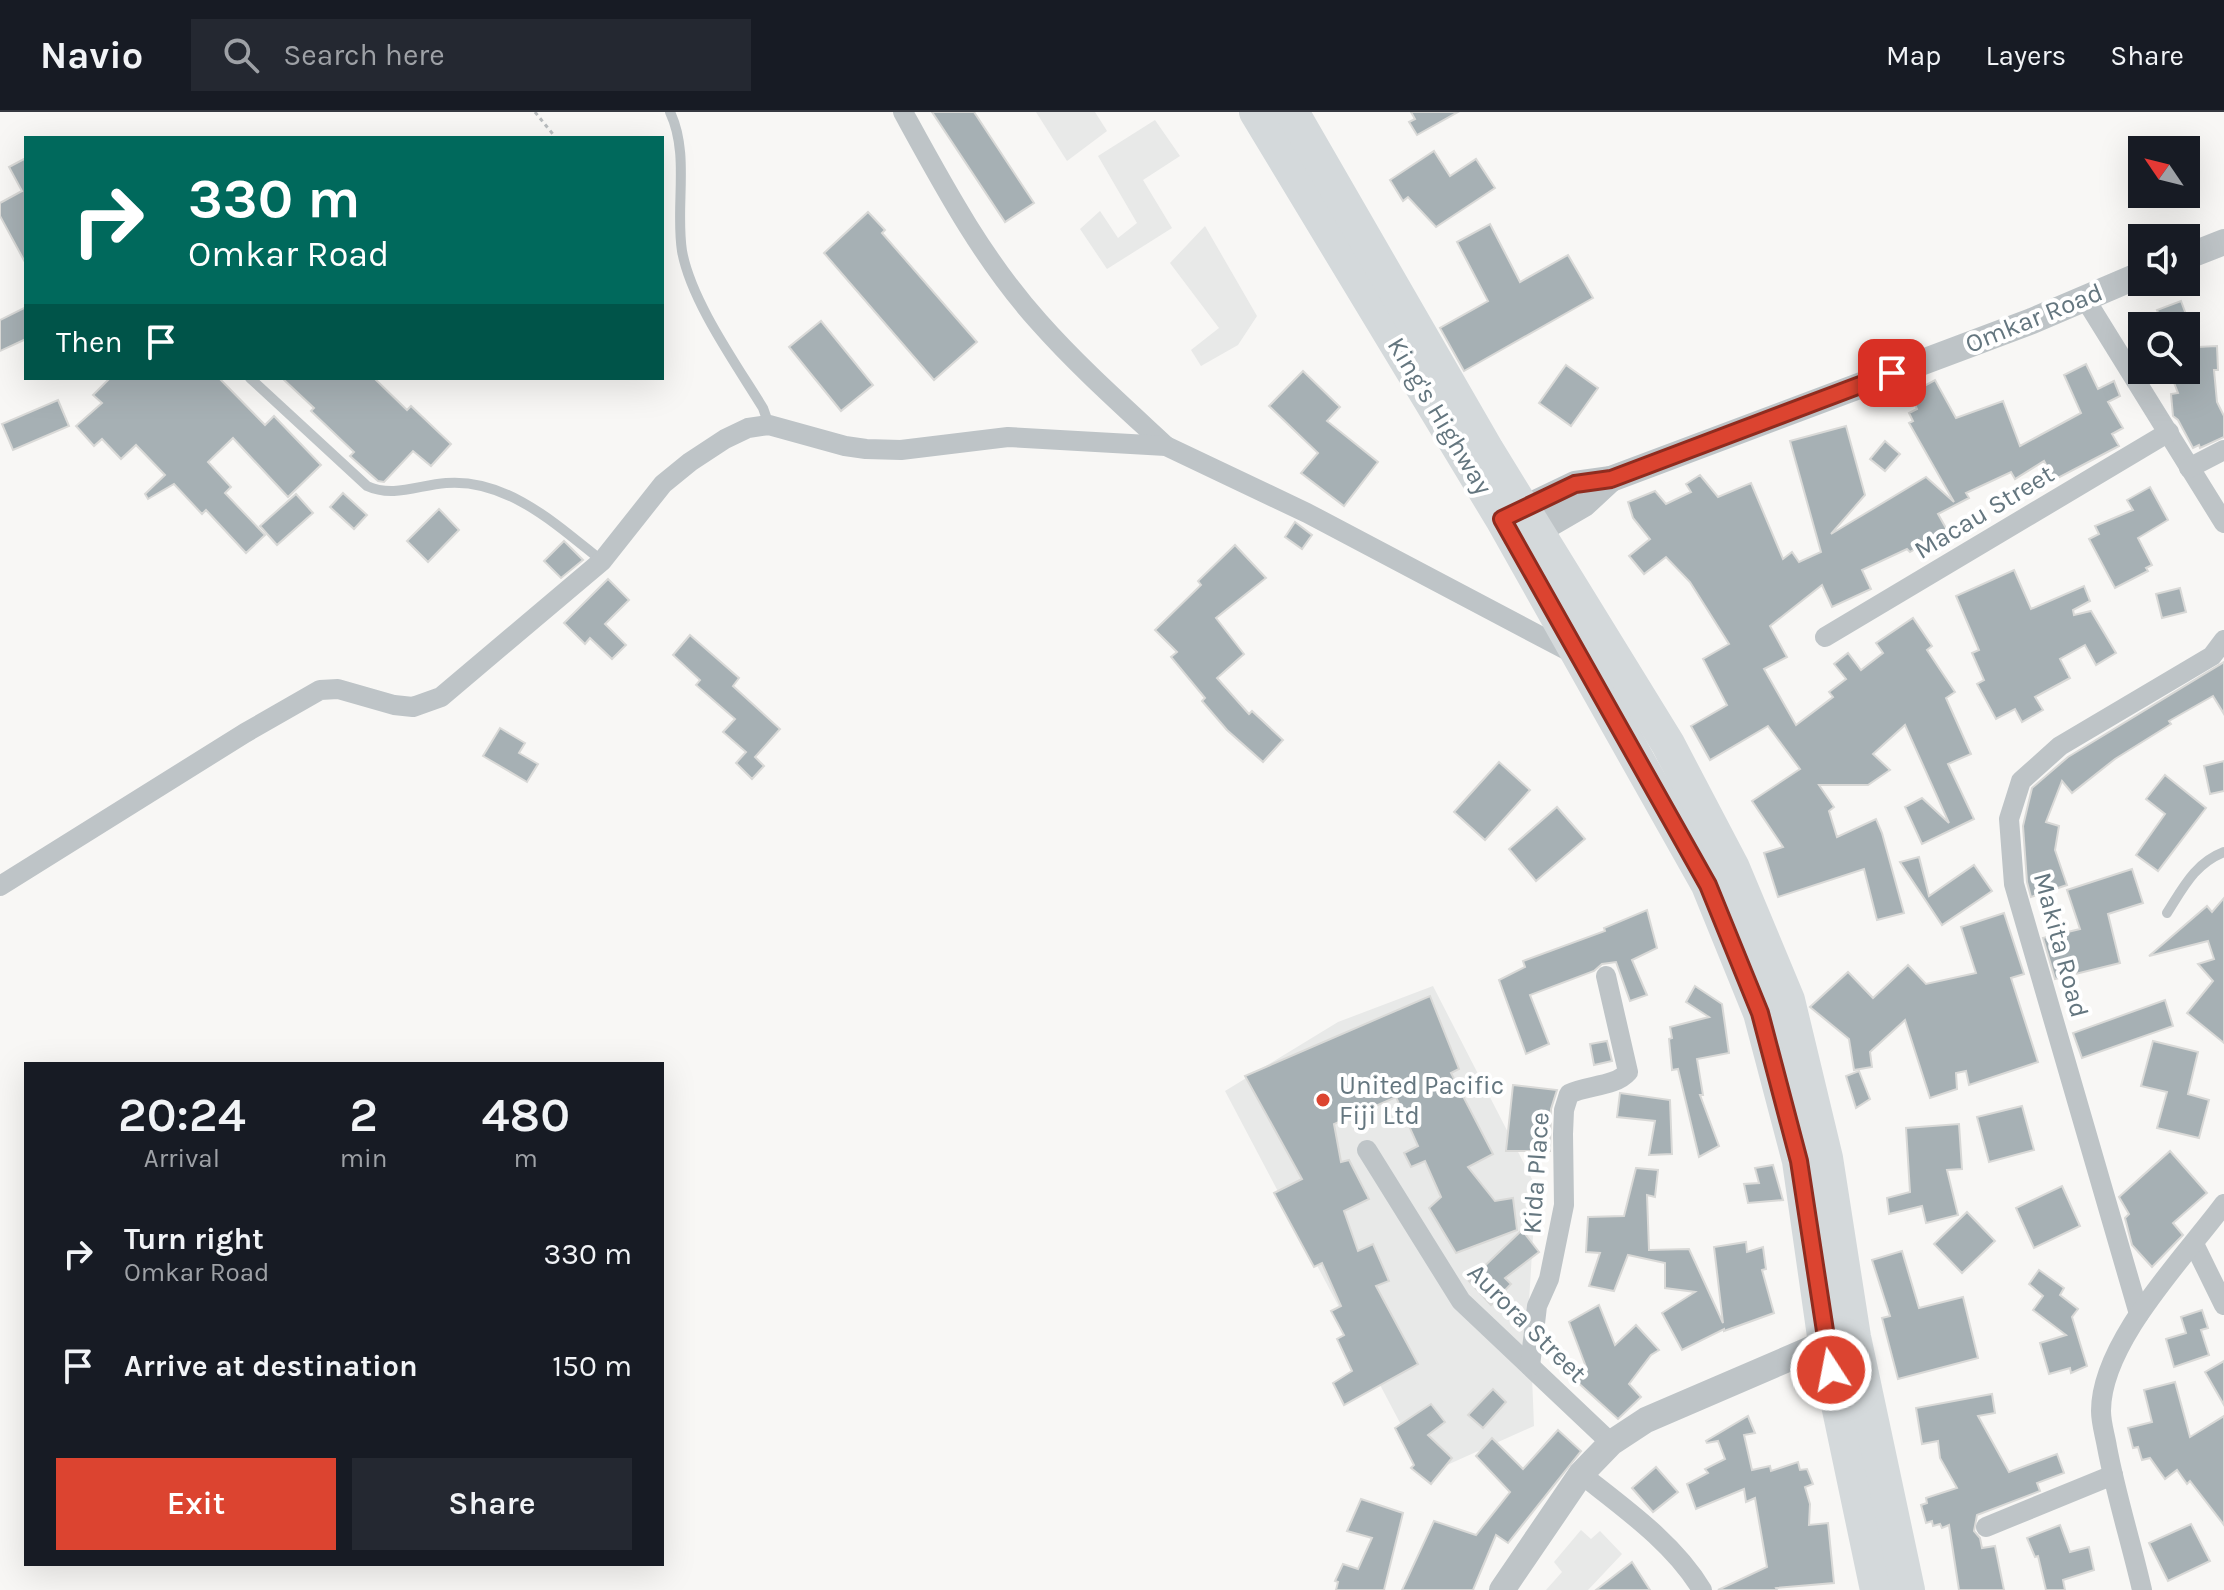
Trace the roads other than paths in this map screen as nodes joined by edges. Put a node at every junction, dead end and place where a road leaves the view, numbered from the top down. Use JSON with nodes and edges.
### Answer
{"nodes":[{"id":1,"x":670,"y":112,"type":"edge"},
{"id":2,"x":903,"y":112,"type":"edge"},
{"id":3,"x":1256,"y":112,"type":"edge"},
{"id":4,"x":1292,"y":112,"type":"edge"},
{"id":5,"x":2224,"y":242,"type":"edge"},
{"id":6,"x":2200,"y":251,"type":"edge"},
{"id":7,"x":2128,"y":280,"type":"edge"},
{"id":8,"x":2084,"y":297,"type":"junction"},
{"id":9,"x":252,"y":380,"type":"edge"},
{"id":10,"x":769,"y":425,"type":"junction"},
{"id":11,"x":2169,"y":432,"type":"junction"},
{"id":12,"x":1166,"y":446,"type":"junction"},
{"id":13,"x":2224,"y":450,"type":"edge"},
{"id":14,"x":2189,"y":468,"type":"junction"},
{"id":15,"x":2224,"y":523,"type":"edge"},
{"id":16,"x":1520,"y":526,"type":"junction"},
{"id":17,"x":602,"y":561,"type":"junction"},
{"id":18,"x":1825,"y":637,"type":"dead end"},
{"id":19,"x":2224,"y":640,"type":"edge"},
{"id":20,"x":1580,"y":657,"type":"junction"},
{"id":21,"x":2224,"y":852,"type":"edge"},
{"id":22,"x":0,"y":886,"type":"edge"},
{"id":23,"x":2167,"y":913,"type":"dead end"},
{"id":24,"x":1606,"y":976,"type":"dead end"},
{"id":25,"x":1367,"y":1150,"type":"dead end"},
{"id":26,"x":2224,"y":1204,"type":"edge"},
{"id":27,"x":2194,"y":1244,"type":"junction"},
{"id":28,"x":2224,"y":1305,"type":"edge"},
{"id":29,"x":2139,"y":1314,"type":"junction"},
{"id":30,"x":1840,"y":1340,"type":"junction"},
{"id":31,"x":1530,"y":1366,"type":"junction"},
{"id":32,"x":1611,"y":1443,"type":"junction"},
{"id":33,"x":1581,"y":1474,"type":"junction"},
{"id":34,"x":2113,"y":1475,"type":"junction"},
{"id":35,"x":1986,"y":1527,"type":"dead end"},
{"id":36,"x":1502,"y":1590,"type":"edge"},
{"id":37,"x":1702,"y":1590,"type":"edge"},
{"id":38,"x":1877,"y":1590,"type":"edge"},
{"id":39,"x":1908,"y":1590,"type":"edge"},
{"id":40,"x":2142,"y":1590,"type":"edge"}],
"edges":[{"from":1,"to":10,"type":"lane"},
{"from":2,"to":12,"type":"street"},
{"from":3,"to":16,"type":"highway","name":"King's Highway"},
{"from":4,"to":16,"type":"highway","name":"King's Highway"},
{"from":5,"to":6,"type":"street"},
{"from":7,"to":8,"type":"street","name":"Omkar Road"},
{"from":8,"to":11,"type":"street"},
{"from":8,"to":16,"type":"street","name":"Omkar Road"},
{"from":9,"to":17,"type":"lane"},
{"from":10,"to":12,"type":"street"},
{"from":10,"to":17,"type":"street"},
{"from":11,"to":14,"type":"street"},
{"from":11,"to":18,"type":"street","name":"Macau Street"},
{"from":12,"to":20,"type":"street"},
{"from":13,"to":14,"type":"street"},
{"from":14,"to":15,"type":"street"},
{"from":16,"to":20,"type":"highway","name":"King's Highway"},
{"from":16,"to":30,"type":"highway","name":"King's Highway"},
{"from":17,"to":22,"type":"street"},
{"from":19,"to":29,"type":"street","name":"Makita Road"},
{"from":20,"to":30,"type":"highway","name":"King's Highway"},
{"from":21,"to":23,"type":"lane"},
{"from":24,"to":31,"type":"street","name":"Kida Place"},
{"from":25,"to":31,"type":"street","name":"Aurora Street"},
{"from":26,"to":27,"type":"street"},
{"from":27,"to":28,"type":"street"},
{"from":27,"to":29,"type":"street"},
{"from":29,"to":34,"type":"street"},
{"from":30,"to":32,"type":"street"},
{"from":30,"to":38,"type":"highway","name":"King's Highway"},
{"from":30,"to":39,"type":"highway","name":"King's Highway"},
{"from":31,"to":32,"type":"street","name":"Aurora Street"},
{"from":32,"to":33,"type":"street"},
{"from":33,"to":36,"type":"street"},
{"from":33,"to":37,"type":"street"},
{"from":34,"to":35,"type":"street"},
{"from":34,"to":40,"type":"street"}]}
